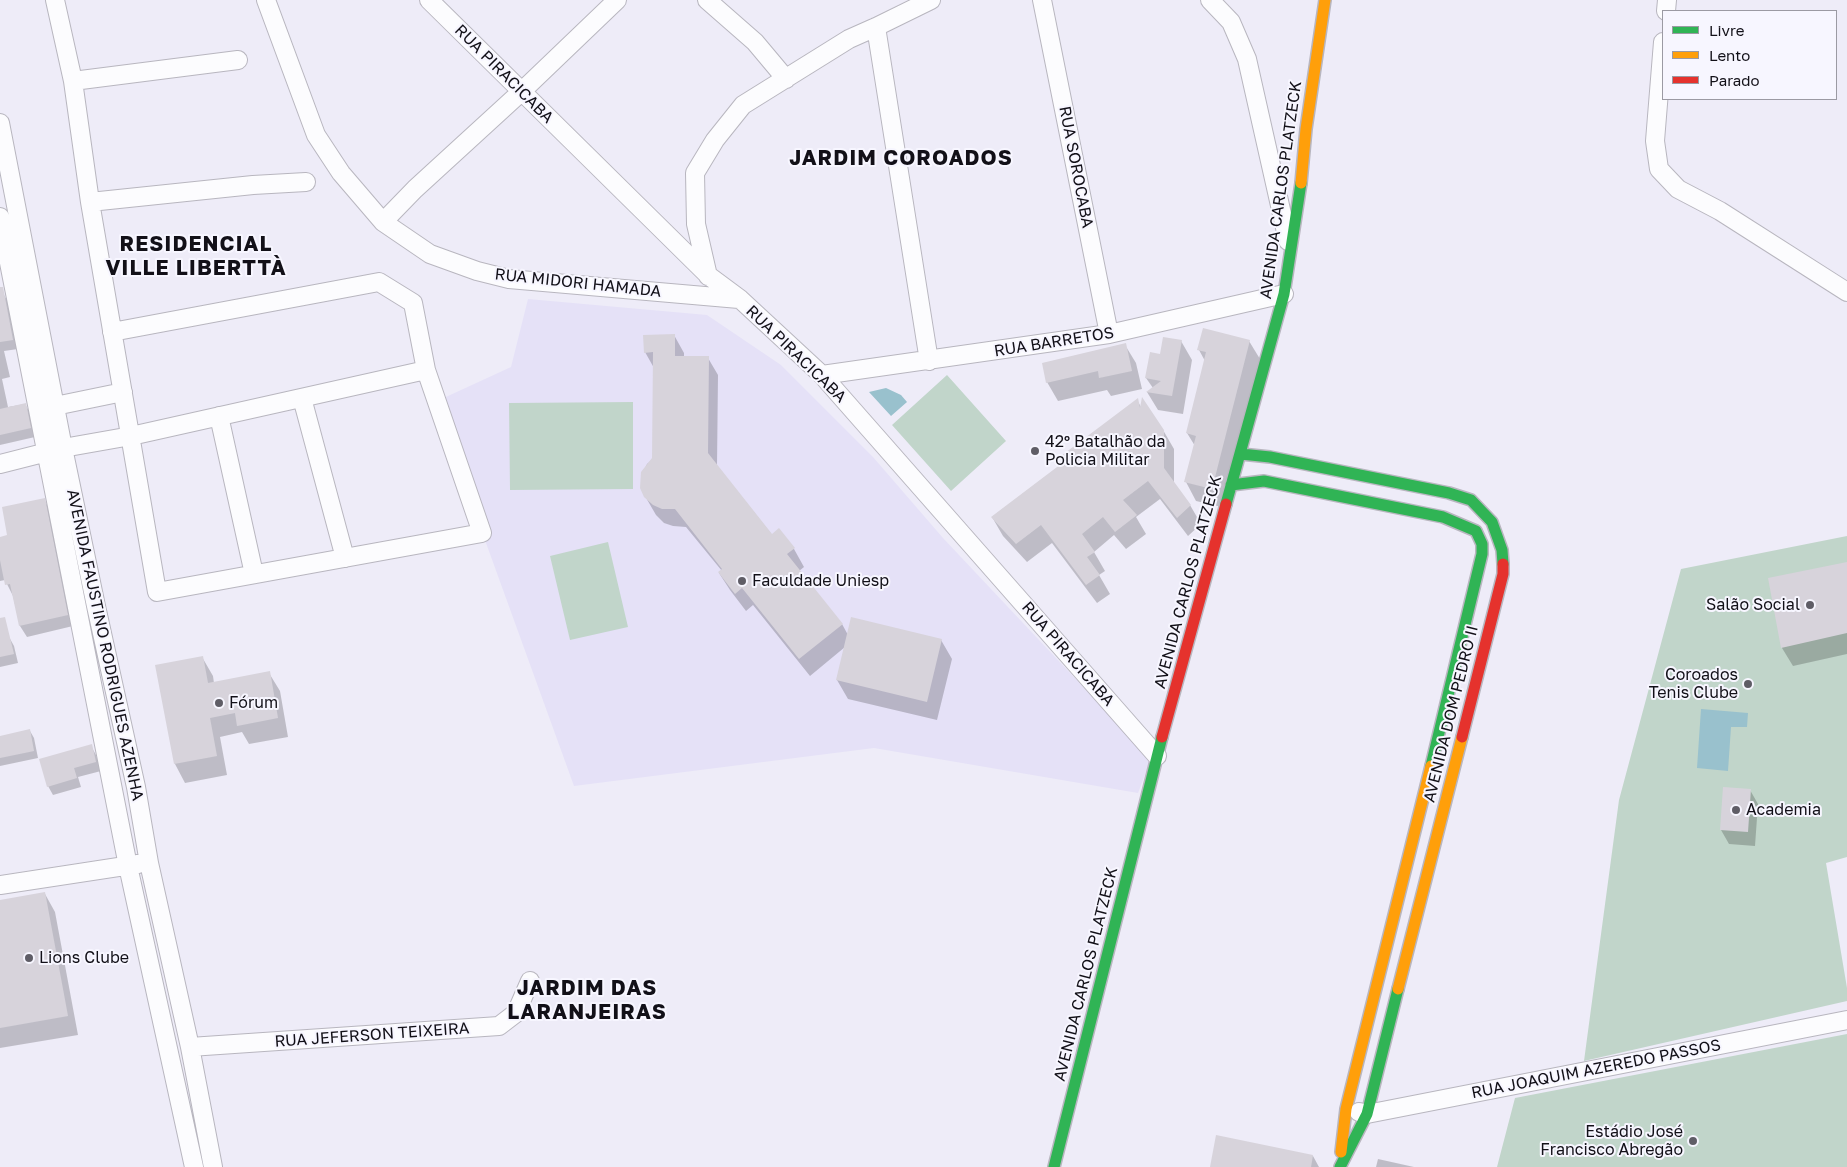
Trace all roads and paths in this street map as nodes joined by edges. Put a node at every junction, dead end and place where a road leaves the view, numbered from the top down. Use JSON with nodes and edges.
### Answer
{"nodes":[{"id":1,"x":55,"y":0,"type":"edge"},
{"id":2,"x":266,"y":0,"type":"edge"},
{"id":3,"x":429,"y":0,"type":"edge"},
{"id":4,"x":617,"y":0,"type":"edge"},
{"id":5,"x":707,"y":0,"type":"edge"},
{"id":6,"x":931,"y":0,"type":"edge"},
{"id":7,"x":1042,"y":0,"type":"edge"},
{"id":8,"x":1210,"y":0,"type":"edge"},
{"id":9,"x":1325,"y":0,"type":"edge"},
{"id":10,"x":876,"y":27,"type":"junction"},
{"id":11,"x":1662,"y":54,"type":"edge"},
{"id":12,"x":238,"y":60,"type":"dead end"},
{"id":13,"x":786,"y":79,"type":"junction"},
{"id":14,"x":73,"y":81,"type":"junction"},
{"id":15,"x":522,"y":92,"type":"junction"},
{"id":16,"x":0,"y":123,"type":"edge"},
{"id":17,"x":306,"y":182,"type":"dead end"},
{"id":18,"x":90,"y":202,"type":"junction"},
{"id":19,"x":0,"y":217,"type":"edge"},
{"id":20,"x":384,"y":222,"type":"junction"},
{"id":21,"x":22,"y":235,"type":"junction"},
{"id":22,"x":4,"y":238,"type":"junction"},
{"id":23,"x":1290,"y":252,"type":"junction"},
{"id":24,"x":708,"y":276,"type":"junction"},
{"id":25,"x":1847,"y":292,"type":"edge"},
{"id":26,"x":1284,"y":294,"type":"junction"},
{"id":27,"x":740,"y":300,"type":"junction"},
{"id":28,"x":112,"y":332,"type":"junction"},
{"id":29,"x":1109,"y":334,"type":"junction"},
{"id":30,"x":929,"y":361,"type":"junction"},
{"id":31,"x":426,"y":370,"type":"junction"},
{"id":32,"x":822,"y":375,"type":"junction"},
{"id":33,"x":123,"y":392,"type":"junction"},
{"id":34,"x":302,"y":398,"type":"junction"},
{"id":35,"x":55,"y":406,"type":"junction"},
{"id":36,"x":219,"y":416,"type":"junction"},
{"id":37,"x":131,"y":436,"type":"junction"},
{"id":38,"x":55,"y":450,"type":"junction"},
{"id":39,"x":1242,"y":454,"type":"junction"},
{"id":40,"x":0,"y":464,"type":"edge"},
{"id":41,"x":1231,"y":485,"type":"junction"},
{"id":42,"x":344,"y":558,"type":"junction"},
{"id":43,"x":254,"y":574,"type":"junction"},
{"id":44,"x":107,"y":658,"type":"junction"},
{"id":45,"x":88,"y":661,"type":"junction"},
{"id":46,"x":1157,"y":756,"type":"junction"},
{"id":47,"x":149,"y":863,"type":"junction"},
{"id":48,"x":128,"y":866,"type":"junction"},
{"id":49,"x":0,"y":885,"type":"edge"},
{"id":50,"x":530,"y":981,"type":"dead end"},
{"id":51,"x":1847,"y":1020,"type":"edge"},
{"id":52,"x":190,"y":1047,"type":"junction"},
{"id":53,"x":1346,"y":1108,"type":"junction"},
{"id":54,"x":1367,"y":1114,"type":"junction"},
{"id":55,"x":194,"y":1167,"type":"edge"},
{"id":56,"x":213,"y":1167,"type":"edge"},
{"id":57,"x":1054,"y":1167,"type":"edge"},
{"id":58,"x":1340,"y":1167,"type":"edge"}],
"edges":[{"from":1,"to":14,"type":"street"},
{"from":2,"to":20,"type":"street","name":"RUA MIDORI HAMADA"},
{"from":3,"to":15,"type":"street","name":"RUA PIRACICABA"},
{"from":4,"to":15,"type":"street"},
{"from":5,"to":13,"type":"street"},
{"from":6,"to":10,"type":"street"},
{"from":7,"to":29,"type":"street","name":"RUA SOROCABA"},
{"from":8,"to":23,"type":"street"},
{"from":9,"to":23,"type":"main road","name":"AVENIDA CARLOS PLATZECK"},
{"from":10,"to":13,"type":"street"},
{"from":10,"to":30,"type":"street"},
{"from":11,"to":25,"type":"street"},
{"from":12,"to":14,"type":"street"},
{"from":13,"to":24,"type":"street"},
{"from":14,"to":18,"type":"street"},
{"from":15,"to":20,"type":"street"},
{"from":15,"to":24,"type":"street","name":"RUA PIRACICABA"},
{"from":16,"to":21,"type":"street","name":"AVENIDA FAUSTINO RODRIGUES AZENHA"},
{"from":17,"to":18,"type":"street"},
{"from":18,"to":28,"type":"street"},
{"from":19,"to":22,"type":"street","name":"AVENIDA FAUSTINO RODRIGUES AZENHA"},
{"from":20,"to":27,"type":"street","name":"RUA MIDORI HAMADA"},
{"from":21,"to":22,"type":"street"},
{"from":21,"to":35,"type":"street","name":"AVENIDA FAUSTINO RODRIGUES AZENHA"},
{"from":22,"to":38,"type":"street","name":"AVENIDA FAUSTINO RODRIGUES AZENHA"},
{"from":23,"to":26,"type":"main road","name":"AVENIDA CARLOS PLATZECK"},
{"from":24,"to":27,"type":"street","name":"RUA PIRACICABA"},
{"from":26,"to":29,"type":"street","name":"RUA BARRETOS"},
{"from":26,"to":39,"type":"main road","name":"AVENIDA CARLOS PLATZECK"},
{"from":27,"to":32,"type":"street","name":"RUA PIRACICABA"},
{"from":28,"to":31,"type":"street"},
{"from":28,"to":33,"type":"street"},
{"from":29,"to":30,"type":"street","name":"RUA BARRETOS"},
{"from":30,"to":32,"type":"street","name":"RUA BARRETOS"},
{"from":31,"to":34,"type":"street"},
{"from":31,"to":42,"type":"street"},
{"from":32,"to":46,"type":"street","name":"RUA PIRACICABA"},
{"from":33,"to":35,"type":"street"},
{"from":33,"to":37,"type":"street"},
{"from":34,"to":36,"type":"street"},
{"from":34,"to":42,"type":"street"},
{"from":35,"to":38,"type":"street","name":"AVENIDA FAUSTINO RODRIGUES AZENHA"},
{"from":36,"to":37,"type":"street"},
{"from":36,"to":43,"type":"street"},
{"from":37,"to":38,"type":"street"},
{"from":37,"to":43,"type":"street"},
{"from":38,"to":40,"type":"street"},
{"from":38,"to":44,"type":"street","name":"AVENIDA FAUSTINO RODRIGUES AZENHA"},
{"from":38,"to":45,"type":"street","name":"AVENIDA FAUSTINO RODRIGUES AZENHA"},
{"from":39,"to":41,"type":"main road","name":"AVENIDA CARLOS PLATZECK"},
{"from":39,"to":54,"type":"main road","name":"AVENIDA DOM PEDRO II"},
{"from":41,"to":46,"type":"main road","name":"AVENIDA CARLOS PLATZECK"},
{"from":41,"to":53,"type":"main road","name":"AVENIDA DOM PEDRO II"},
{"from":42,"to":43,"type":"street"},
{"from":44,"to":45,"type":"street"},
{"from":44,"to":47,"type":"street","name":"AVENIDA FAUSTINO RODRIGUES AZENHA"},
{"from":45,"to":48,"type":"street","name":"AVENIDA FAUSTINO RODRIGUES AZENHA"},
{"from":46,"to":57,"type":"main road","name":"AVENIDA CARLOS PLATZECK"},
{"from":47,"to":48,"type":"street"},
{"from":47,"to":52,"type":"street","name":"AVENIDA FAUSTINO RODRIGUES AZENHA"},
{"from":48,"to":49,"type":"street"},
{"from":48,"to":55,"type":"street","name":"AVENIDA FAUSTINO RODRIGUES AZENHA"},
{"from":50,"to":52,"type":"street","name":"RUA JEFERSON TEIXEIRA"},
{"from":51,"to":54,"type":"street","name":"RUA JOAQUIM AZEREDO PASSOS"},
{"from":52,"to":56,"type":"street","name":"AVENIDA FAUSTINO RODRIGUES AZENHA"},
{"from":53,"to":54,"type":"street","name":"RUA JOAQUIM AZEREDO PASSOS"},
{"from":53,"to":58,"type":"main road","name":"AVENIDA DOM PEDRO II"},
{"from":54,"to":58,"type":"main road","name":"AVENIDA DOM PEDRO II"}]}
